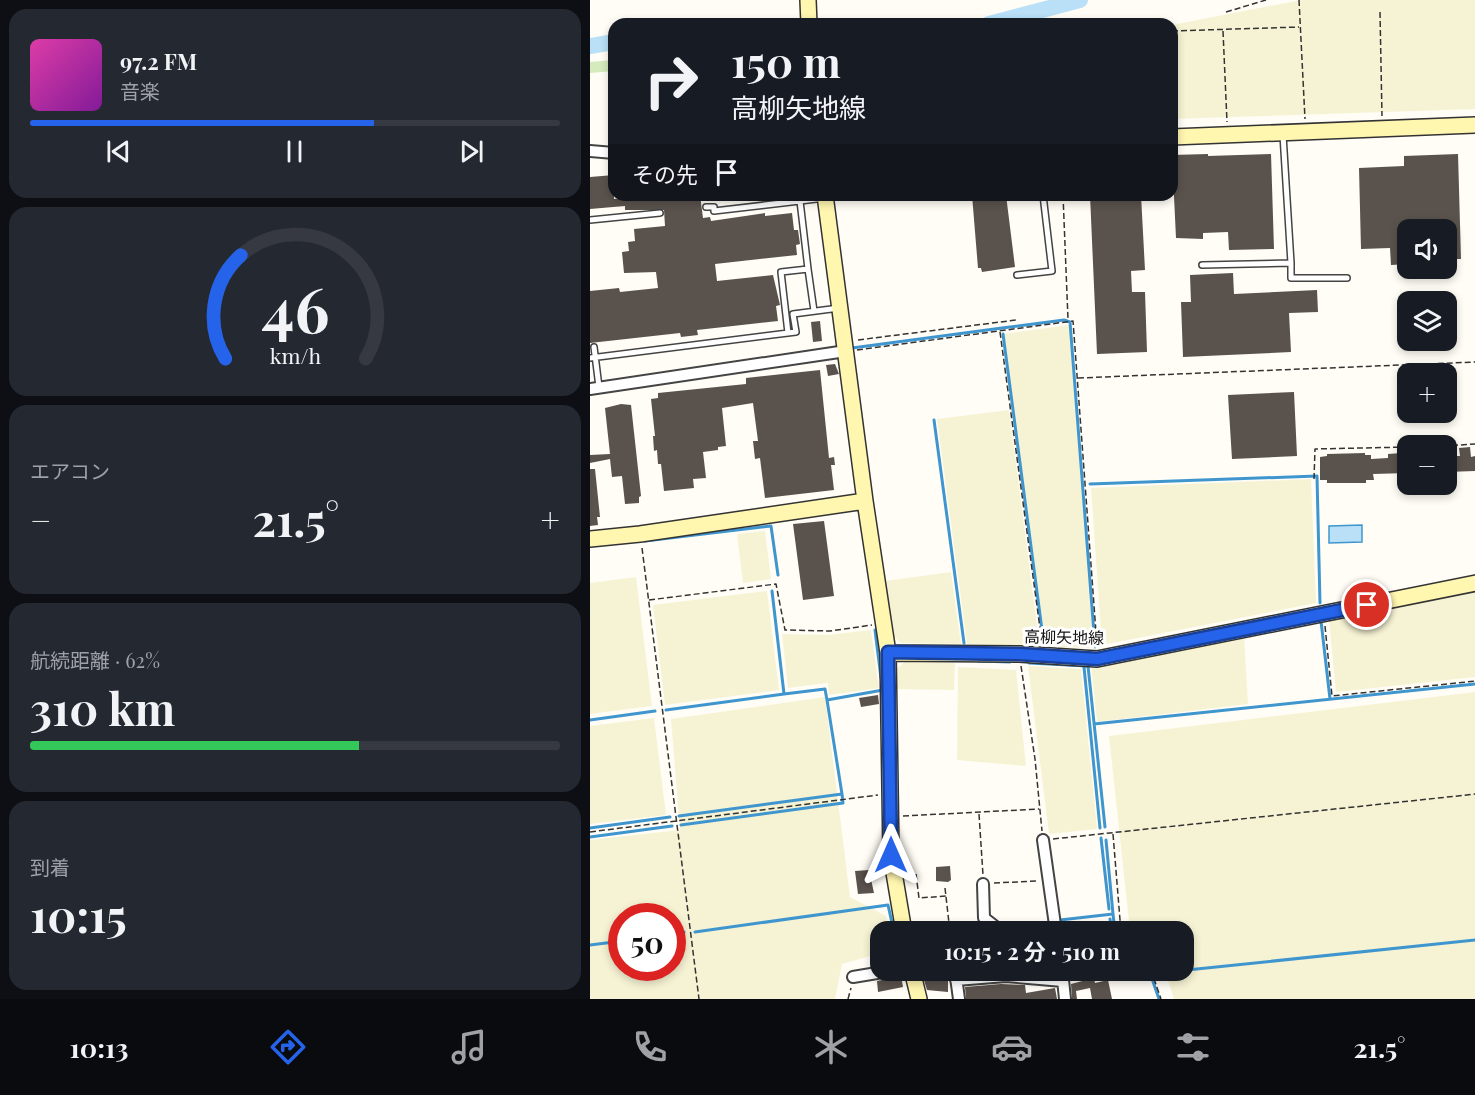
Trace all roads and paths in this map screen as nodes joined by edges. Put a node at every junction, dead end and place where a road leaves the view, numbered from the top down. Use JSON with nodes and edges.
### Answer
{"nodes":[{"id":1,"x":808,"y":0,"type":"edge"},
{"id":2,"x":1266,"y":0,"type":"edge"},
{"id":3,"x":1299,"y":0,"type":"edge"},
{"id":4,"x":1226,"y":12,"type":"dead end"},
{"id":5,"x":1379,"y":12,"type":"dead end"},
{"id":6,"x":809,"y":18,"type":"edge"},
{"id":7,"x":1300,"y":27,"type":"junction"},
{"id":8,"x":1223,"y":30,"type":"junction"},
{"id":9,"x":1178,"y":31,"type":"edge"},
{"id":10,"x":1475,"y":125,"type":"edge"},
{"id":11,"x":1383,"y":129,"type":"junction"},
{"id":12,"x":1305,"y":133,"type":"junction"},
{"id":13,"x":1283,"y":134,"type":"junction"},
{"id":14,"x":1227,"y":136,"type":"junction"},
{"id":15,"x":1178,"y":137,"type":"edge"},
{"id":16,"x":590,"y":151,"type":"edge"},
{"id":17,"x":608,"y":152,"type":"edge"},
{"id":18,"x":800,"y":201,"type":"joint"},
{"id":19,"x":826,"y":201,"type":"edge"},
{"id":20,"x":1044,"y":201,"type":"edge"},
{"id":21,"x":1063,"y":201,"type":"edge"},
{"id":22,"x":706,"y":207,"type":"dead end"},
{"id":23,"x":660,"y":213,"type":"dead end"},
{"id":24,"x":590,"y":220,"type":"edge"},
{"id":25,"x":1291,"y":263,"type":"junction"},
{"id":26,"x":1202,"y":265,"type":"dead end"},
{"id":27,"x":808,"y":269,"type":"junction"},
{"id":28,"x":1016,"y":275,"type":"dead end"},
{"id":29,"x":1347,"y":278,"type":"dead end"},
{"id":30,"x":840,"y":308,"type":"junction"},
{"id":31,"x":814,"y":311,"type":"junction"},
{"id":32,"x":1068,"y":319,"type":"dead end"},
{"id":33,"x":1016,"y":320,"type":"dead end"},
{"id":34,"x":1000,"y":331,"type":"junction"},
{"id":35,"x":788,"y":333,"type":"junction"},
{"id":36,"x":594,"y":347,"type":"dead end"},
{"id":37,"x":846,"y":347,"type":"junction"},
{"id":38,"x":593,"y":358,"type":"edge"},
{"id":39,"x":1475,"y":362,"type":"edge"},
{"id":40,"x":1078,"y":378,"type":"junction"},
{"id":41,"x":594,"y":388,"type":"edge"},
{"id":42,"x":1475,"y":444,"type":"edge"},
{"id":43,"x":1457,"y":445,"type":"edge"},
{"id":44,"x":1397,"y":447,"type":"edge"},
{"id":45,"x":1314,"y":479,"type":"dead end"},
{"id":46,"x":865,"y":501,"type":"junction"},
{"id":47,"x":640,"y":534,"type":"junction"},
{"id":48,"x":590,"y":539,"type":"edge"},
{"id":49,"x":1475,"y":583,"type":"edge"},
{"id":50,"x":648,"y":600,"type":"junction"},
{"id":51,"x":1323,"y":614,"type":"junction"},
{"id":52,"x":884,"y":623,"type":"junction"},
{"id":53,"x":888,"y":652,"type":"junction"},
{"id":54,"x":1019,"y":654,"type":"junction"},
{"id":55,"x":1044,"y":656,"type":"junction"},
{"id":56,"x":1097,"y":659,"type":"junction"},
{"id":57,"x":1475,"y":681,"type":"edge"},
{"id":58,"x":891,"y":794,"type":"junction"},
{"id":59,"x":1475,"y":794,"type":"edge"},
{"id":60,"x":1040,"y":809,"type":"junction"},
{"id":61,"x":979,"y":813,"type":"junction"},
{"id":62,"x":891,"y":817,"type":"junction"},
{"id":63,"x":676,"y":821,"type":"junction"},
{"id":64,"x":590,"y":832,"type":"edge"},
{"id":65,"x":1113,"y":833,"type":"junction"},
{"id":66,"x":1043,"y":840,"type":"junction"},
{"id":67,"x":916,"y":874,"type":"dead end"},
{"id":68,"x":1049,"y":881,"type":"junction"},
{"id":69,"x":983,"y":884,"type":"junction"},
{"id":70,"x":945,"y":888,"type":"dead end"},
{"id":71,"x":946,"y":896,"type":"junction"},
{"id":72,"x":902,"y":921,"type":"edge"},
{"id":73,"x":949,"y":921,"type":"edge"},
{"id":74,"x":988,"y":921,"type":"edge"},
{"id":75,"x":1054,"y":921,"type":"edge"},
{"id":76,"x":1120,"y":921,"type":"edge"},
{"id":77,"x":870,"y":974,"type":"edge"},
{"id":78,"x":853,"y":977,"type":"joint"},
{"id":79,"x":915,"y":981,"type":"edge"},
{"id":80,"x":957,"y":981,"type":"edge"},
{"id":81,"x":1063,"y":981,"type":"edge"},
{"id":82,"x":1155,"y":981,"type":"edge"},
{"id":83,"x":699,"y":999,"type":"edge"},
{"id":84,"x":848,"y":999,"type":"edge"},
{"id":85,"x":919,"y":999,"type":"edge"},
{"id":86,"x":959,"y":999,"type":"edge"},
{"id":87,"x":1065,"y":999,"type":"edge"},
{"id":88,"x":1161,"y":999,"type":"edge"}],
"edges":[{"from":1,"to":6,"type":"street"},
{"from":2,"to":4,"type":"path"},
{"from":3,"to":7,"type":"path"},
{"from":5,"to":11,"type":"path"},
{"from":7,"to":8,"type":"path"},
{"from":7,"to":12,"type":"path"},
{"from":8,"to":9,"type":"path"},
{"from":8,"to":14,"type":"path"},
{"from":10,"to":11,"type":"street"},
{"from":11,"to":12,"type":"street"},
{"from":12,"to":13,"type":"street"},
{"from":13,"to":14,"type":"street"},
{"from":13,"to":25,"type":"lane"},
{"from":14,"to":15,"type":"street"},
{"from":16,"to":17,"type":"street"},
{"from":18,"to":22,"type":"lane"},
{"from":18,"to":27,"type":"lane"},
{"from":19,"to":30,"type":"street"},
{"from":20,"to":28,"type":"lane"},
{"from":21,"to":32,"type":"path"},
{"from":23,"to":24,"type":"lane"},
{"from":25,"to":26,"type":"lane"},
{"from":25,"to":29,"type":"lane"},
{"from":27,"to":31,"type":"lane"},
{"from":27,"to":35,"type":"lane"},
{"from":30,"to":31,"type":"lane"},
{"from":30,"to":37,"type":"street"},
{"from":31,"to":35,"type":"lane"},
{"from":33,"to":37,"type":"path"},
{"from":34,"to":37,"type":"path"},
{"from":34,"to":40,"type":"path"},
{"from":34,"to":55,"type":"path"},
{"from":35,"to":38,"type":"lane"},
{"from":36,"to":38,"type":"lane"},
{"from":37,"to":41,"type":"street"},
{"from":37,"to":46,"type":"street"},
{"from":38,"to":41,"type":"lane"},
{"from":39,"to":40,"type":"path"},
{"from":40,"to":56,"type":"path"},
{"from":42,"to":43,"type":"path"},
{"from":44,"to":45,"type":"path"},
{"from":46,"to":47,"type":"street"},
{"from":46,"to":52,"type":"street"},
{"from":47,"to":48,"type":"street"},
{"from":47,"to":50,"type":"path"},
{"from":49,"to":51,"type":"street","name":"高柳矢地線"},
{"from":50,"to":52,"type":"path"},
{"from":50,"to":63,"type":"path"},
{"from":51,"to":56,"type":"street","name":"高柳矢地線"},
{"from":51,"to":57,"type":"path"},
{"from":52,"to":53,"type":"street"},
{"from":53,"to":54,"type":"street","name":"高柳矢地線"},
{"from":53,"to":58,"type":"street"},
{"from":54,"to":55,"type":"street","name":"高柳矢地線"},
{"from":54,"to":60,"type":"path"},
{"from":55,"to":56,"type":"street","name":"高柳矢地線"},
{"from":58,"to":62,"type":"street"},
{"from":58,"to":63,"type":"path"},
{"from":59,"to":65,"type":"path"},
{"from":60,"to":61,"type":"path"},
{"from":60,"to":66,"type":"path"},
{"from":61,"to":62,"type":"path"},
{"from":61,"to":69,"type":"path"},
{"from":62,"to":72,"type":"street"},
{"from":63,"to":64,"type":"path"},
{"from":63,"to":83,"type":"path"},
{"from":65,"to":66,"type":"path"},
{"from":65,"to":76,"type":"path"},
{"from":66,"to":68,"type":"street"},
{"from":67,"to":71,"type":"path"},
{"from":68,"to":69,"type":"path"},
{"from":68,"to":75,"type":"street"},
{"from":69,"to":74,"type":"street"},
{"from":70,"to":71,"type":"path"},
{"from":71,"to":73,"type":"path"},
{"from":77,"to":78,"type":"street"},
{"from":78,"to":84,"type":"path"},
{"from":79,"to":85,"type":"street"},
{"from":80,"to":86,"type":"street"},
{"from":81,"to":87,"type":"street"},
{"from":82,"to":88,"type":"path"}]}
